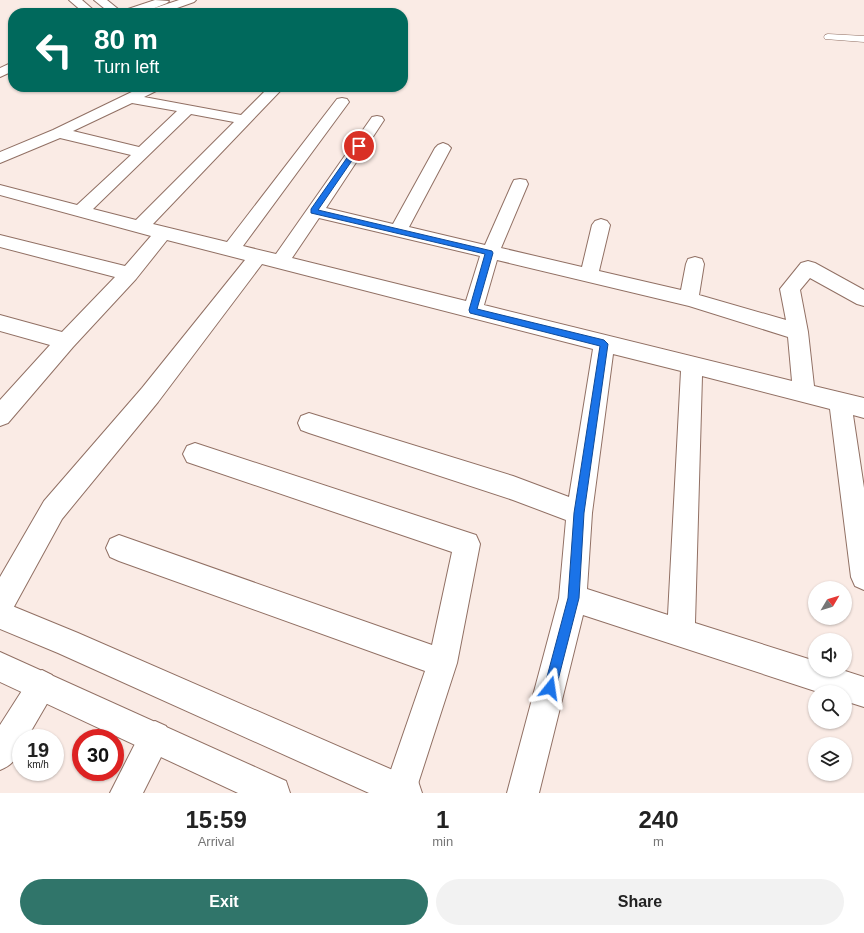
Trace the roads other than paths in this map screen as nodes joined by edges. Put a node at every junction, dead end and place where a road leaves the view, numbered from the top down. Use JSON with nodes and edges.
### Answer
{"nodes":[{"id":1,"x":75,"y":0,"type":"edge"},
{"id":2,"x":100,"y":0,"type":"edge"},
{"id":3,"x":167,"y":0,"type":"edge"},
{"id":4,"x":190,"y":0,"type":"edge"},
{"id":5,"x":85,"y":8,"type":"edge"},
{"id":6,"x":110,"y":8,"type":"edge"},
{"id":7,"x":144,"y":8,"type":"edge"},
{"id":8,"x":166,"y":8,"type":"edge"},
{"id":9,"x":828,"y":37,"type":"dead end"},
{"id":10,"x":864,"y":39,"type":"edge"},
{"id":11,"x":142,"y":92,"type":"edge"},
{"id":12,"x":269,"y":92,"type":"edge"},
{"id":13,"x":129,"y":98,"type":"junction"},
{"id":14,"x":342,"y":102,"type":"dead end"},
{"id":15,"x":188,"y":109,"type":"junction"},
{"id":16,"x":244,"y":120,"type":"junction"},
{"id":17,"x":377,"y":120,"type":"dead end"},
{"id":18,"x":58,"y":133,"type":"junction"},
{"id":19,"x":443,"y":148,"type":"dead end"},
{"id":20,"x":143,"y":152,"type":"junction"},
{"id":21,"x":0,"y":158,"type":"edge"},
{"id":22,"x":520,"y":184,"type":"dead end"},
{"id":23,"x":0,"y":190,"type":"edge"},
{"id":24,"x":314,"y":211,"type":"junction"},
{"id":25,"x":80,"y":212,"type":"junction"},
{"id":26,"x":601,"y":225,"type":"dead end"},
{"id":27,"x":140,"y":227,"type":"junction"},
{"id":28,"x":398,"y":231,"type":"junction"},
{"id":29,"x":163,"y":233,"type":"junction"},
{"id":30,"x":0,"y":241,"type":"edge"},
{"id":31,"x":231,"y":250,"type":"junction"},
{"id":32,"x":490,"y":253,"type":"junction"},
{"id":33,"x":257,"y":257,"type":"junction"},
{"id":34,"x":280,"y":262,"type":"junction"},
{"id":35,"x":695,"y":264,"type":"dead end"},
{"id":36,"x":129,"y":274,"type":"junction"},
{"id":37,"x":589,"y":276,"type":"junction"},
{"id":38,"x":689,"y":299,"type":"junction"},
{"id":39,"x":864,"y":299,"type":"edge"},
{"id":40,"x":473,"y":310,"type":"junction"},
{"id":41,"x":0,"y":322,"type":"edge"},
{"id":42,"x":798,"y":332,"type":"junction"},
{"id":43,"x":66,"y":341,"type":"junction"},
{"id":44,"x":604,"y":344,"type":"junction"},
{"id":45,"x":692,"y":366,"type":"junction"},
{"id":46,"x":804,"y":393,"type":"junction"},
{"id":47,"x":840,"y":402,"type":"junction"},
{"id":48,"x":864,"y":408,"type":"edge"},
{"id":49,"x":0,"y":416,"type":"edge"},
{"id":50,"x":309,"y":423,"type":"dead end"},
{"id":51,"x":195,"y":454,"type":"dead end"},
{"id":52,"x":579,"y":513,"type":"junction"},
{"id":53,"x":119,"y":548,"type":"dead end"},
{"id":54,"x":864,"y":577,"type":"edge"},
{"id":55,"x":573,"y":598,"type":"junction"},
{"id":56,"x":0,"y":604,"type":"edge"},
{"id":57,"x":0,"y":615,"type":"edge"},
{"id":58,"x":681,"y":633,"type":"junction"},
{"id":59,"x":442,"y":663,"type":"junction"},
{"id":60,"x":0,"y":667,"type":"edge"},
{"id":61,"x":42,"y":685,"type":"junction"},
{"id":62,"x":864,"y":692,"type":"edge"},
{"id":63,"x":155,"y":737,"type":"junction"},
{"id":64,"x":0,"y":754,"type":"edge"},
{"id":65,"x":403,"y":791,"type":"edge"},
{"id":66,"x":126,"y":793,"type":"edge"},
{"id":67,"x":274,"y":793,"type":"edge"},
{"id":68,"x":522,"y":793,"type":"edge"}],
"edges":[{"from":1,"to":5,"type":"street"},
{"from":2,"to":6,"type":"street"},
{"from":3,"to":7,"type":"street"},
{"from":4,"to":8,"type":"street"},
{"from":9,"to":10,"type":"lane"},
{"from":11,"to":13,"type":"street"},
{"from":12,"to":16,"type":"street"},
{"from":13,"to":15,"type":"street"},
{"from":13,"to":18,"type":"street"},
{"from":14,"to":31,"type":"street"},
{"from":15,"to":16,"type":"street"},
{"from":15,"to":20,"type":"street"},
{"from":16,"to":27,"type":"street"},
{"from":17,"to":24,"type":"street"},
{"from":18,"to":20,"type":"street"},
{"from":18,"to":21,"type":"street"},
{"from":19,"to":28,"type":"street"},
{"from":20,"to":25,"type":"street"},
{"from":22,"to":32,"type":"street"},
{"from":23,"to":25,"type":"street"},
{"from":24,"to":28,"type":"street"},
{"from":24,"to":34,"type":"street"},
{"from":25,"to":27,"type":"street"},
{"from":26,"to":37,"type":"street"},
{"from":27,"to":29,"type":"street"},
{"from":28,"to":32,"type":"street"},
{"from":29,"to":31,"type":"street"},
{"from":29,"to":36,"type":"street"},
{"from":30,"to":36,"type":"street"},
{"from":31,"to":33,"type":"street"},
{"from":32,"to":37,"type":"street"},
{"from":32,"to":40,"type":"street"},
{"from":33,"to":34,"type":"street"},
{"from":33,"to":56,"type":"street"},
{"from":34,"to":40,"type":"street"},
{"from":35,"to":38,"type":"street"},
{"from":36,"to":43,"type":"street"},
{"from":37,"to":38,"type":"street"},
{"from":38,"to":42,"type":"street"},
{"from":39,"to":42,"type":"street"},
{"from":40,"to":44,"type":"street"},
{"from":41,"to":43,"type":"street"},
{"from":42,"to":46,"type":"street"},
{"from":43,"to":49,"type":"street"},
{"from":44,"to":45,"type":"street"},
{"from":44,"to":52,"type":"street"},
{"from":45,"to":46,"type":"street"},
{"from":45,"to":58,"type":"street"},
{"from":46,"to":47,"type":"street"},
{"from":47,"to":48,"type":"street"},
{"from":47,"to":54,"type":"street"},
{"from":50,"to":52,"type":"street"},
{"from":51,"to":59,"type":"street"},
{"from":52,"to":55,"type":"street"},
{"from":53,"to":59,"type":"street"},
{"from":55,"to":58,"type":"street"},
{"from":55,"to":68,"type":"street"},
{"from":57,"to":65,"type":"street"},
{"from":58,"to":62,"type":"street"},
{"from":59,"to":65,"type":"street"},
{"from":60,"to":61,"type":"street"},
{"from":61,"to":63,"type":"street"},
{"from":61,"to":64,"type":"street"},
{"from":63,"to":66,"type":"street"},
{"from":63,"to":67,"type":"street"}]}
